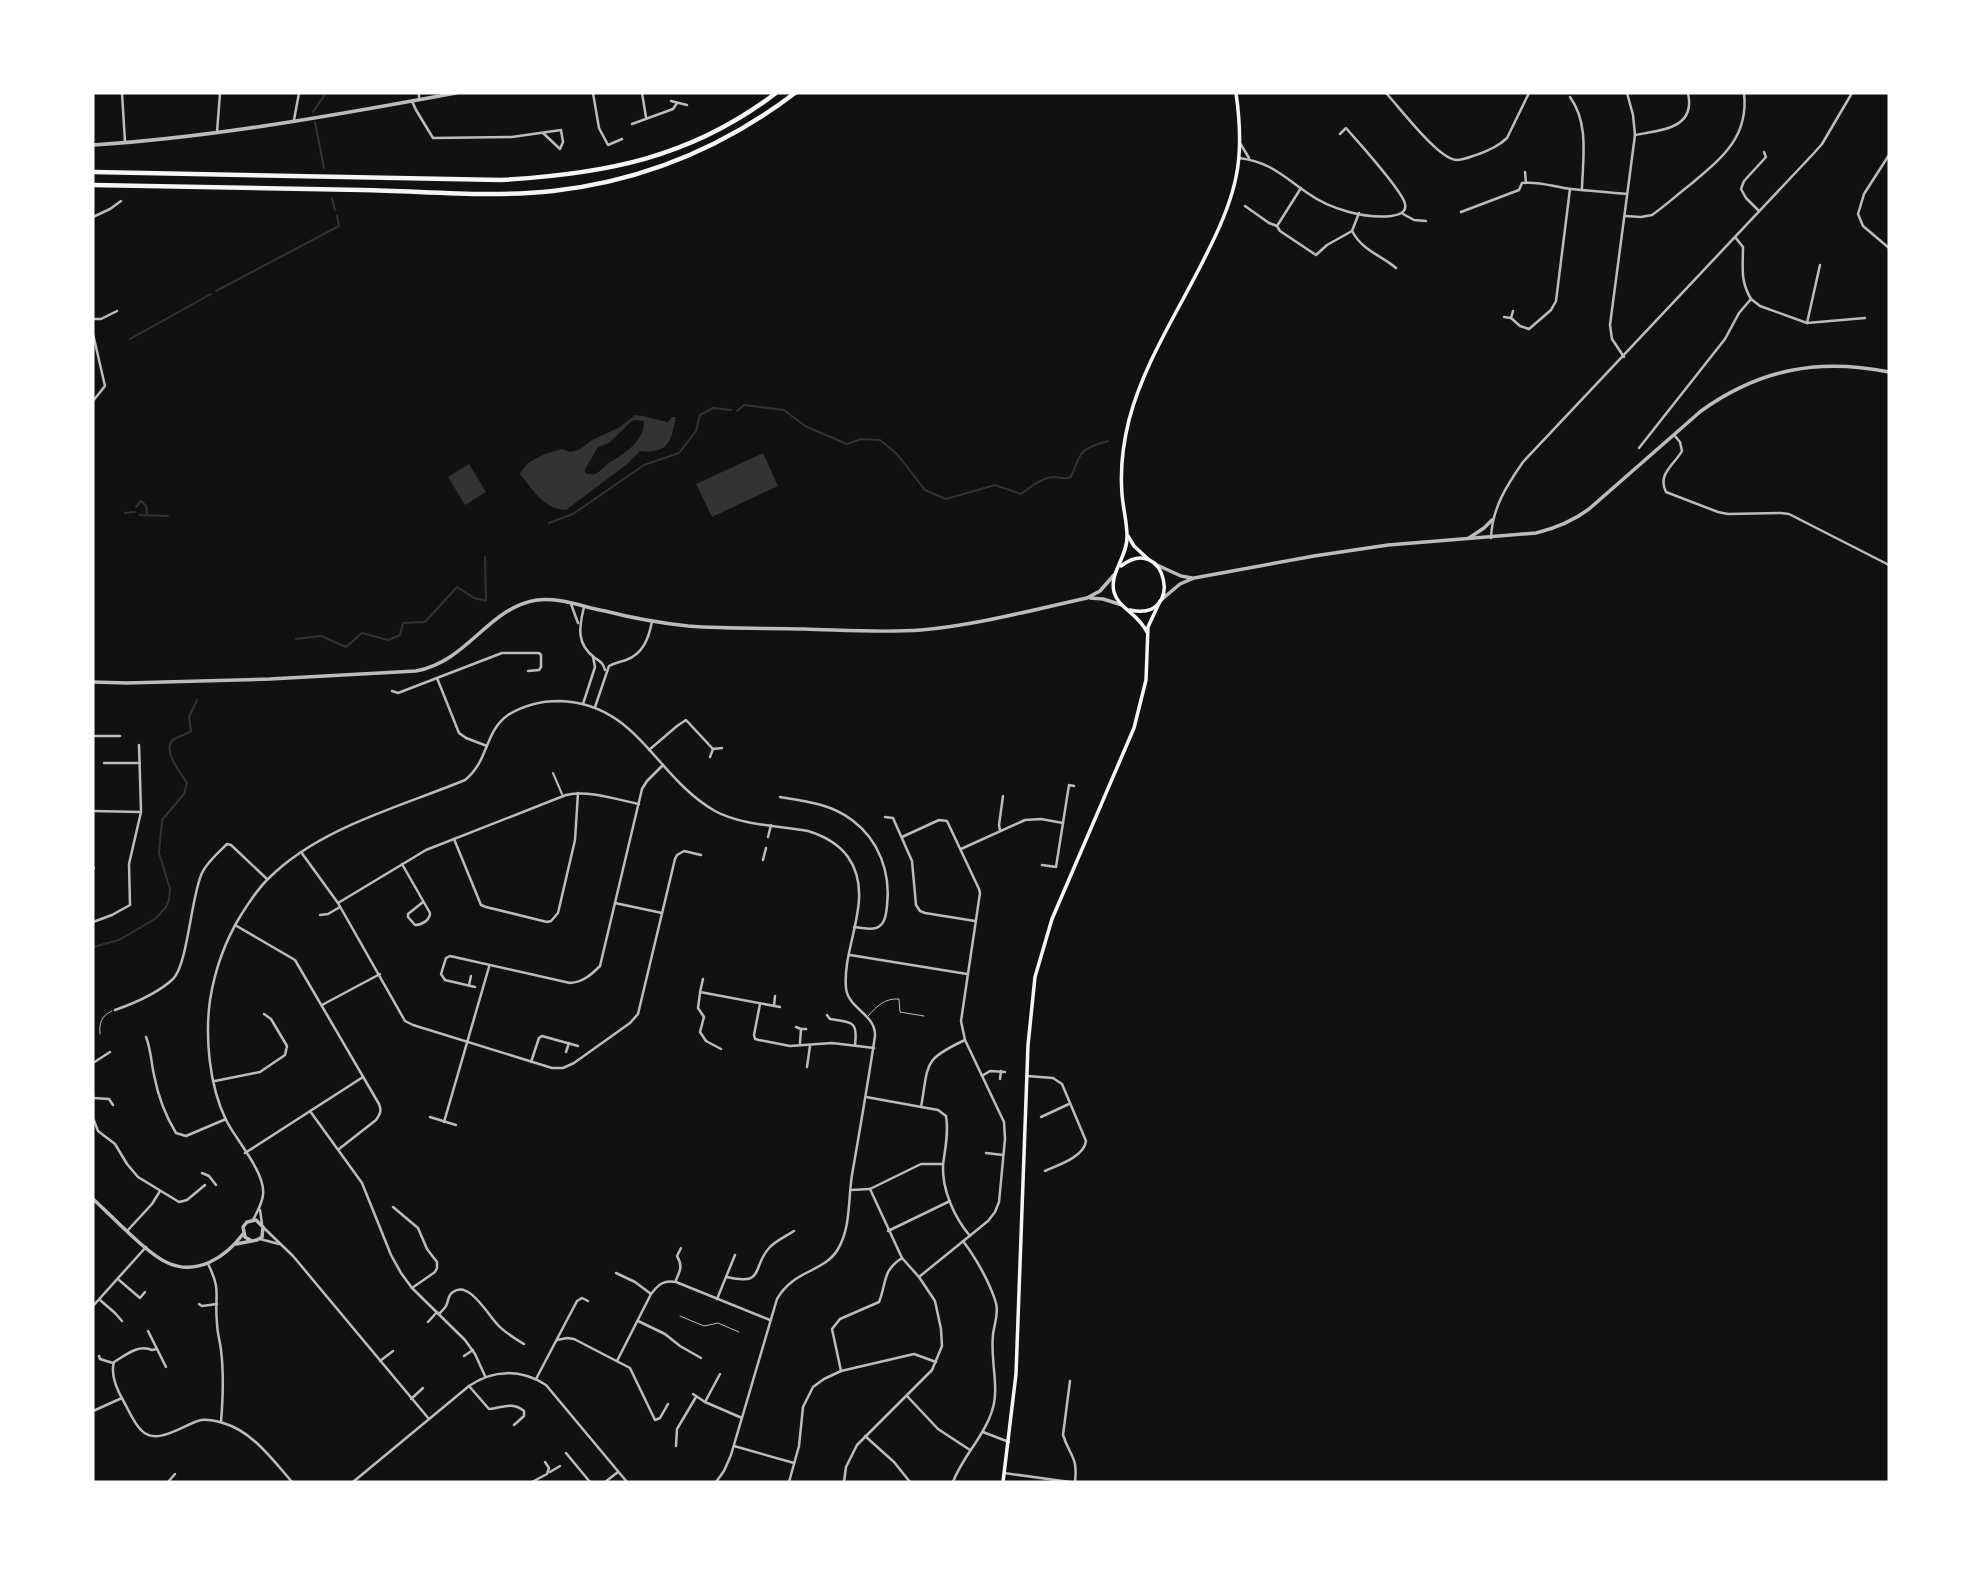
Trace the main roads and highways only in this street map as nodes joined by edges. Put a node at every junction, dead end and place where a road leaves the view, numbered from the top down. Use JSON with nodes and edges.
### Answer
{"nodes":[{"id":1,"x":776,"y":93,"type":"edge"},
{"id":2,"x":794,"y":93,"type":"edge"},
{"id":3,"x":1237,"y":93,"type":"edge"},
{"id":4,"x":93,"y":172,"type":"edge"},
{"id":5,"x":93,"y":185,"type":"edge"},
{"id":6,"x":1127,"y":534,"type":"junction"},
{"id":7,"x":1154,"y":563,"type":"junction"},
{"id":8,"x":1116,"y":572,"type":"junction"},
{"id":9,"x":1160,"y":601,"type":"junction"},
{"id":10,"x":1128,"y":609,"type":"junction"},
{"id":11,"x":1148,"y":634,"type":"junction"},
{"id":12,"x":1003,"y":1482,"type":"edge"}],
"edges":[{"from":1,"to":4,"type":"highway"},
{"from":2,"to":5,"type":"highway"},
{"from":3,"to":6,"type":"main road"},
{"from":6,"to":7,"type":"main road"},
{"from":6,"to":8,"type":"main road"},
{"from":7,"to":8,"type":"main road"},
{"from":7,"to":9,"type":"main road"},
{"from":8,"to":10,"type":"main road"},
{"from":9,"to":10,"type":"main road"},
{"from":9,"to":11,"type":"main road"},
{"from":10,"to":11,"type":"main road"},
{"from":11,"to":12,"type":"main road"}]}
